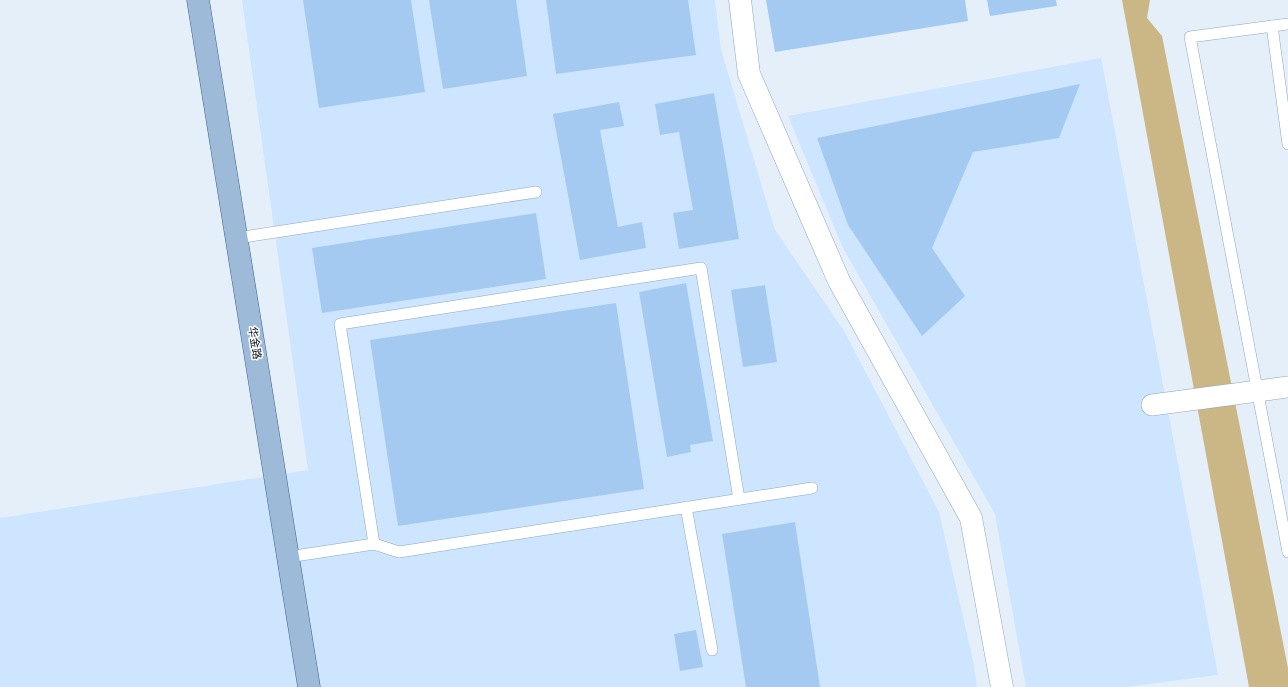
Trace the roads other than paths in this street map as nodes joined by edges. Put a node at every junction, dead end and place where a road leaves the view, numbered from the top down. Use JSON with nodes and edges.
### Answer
{"nodes":[{"id":1,"x":198,"y":0,"type":"edge"},
{"id":2,"x":740,"y":0,"type":"edge"},
{"id":3,"x":1288,"y":24,"type":"edge"},
{"id":4,"x":1272,"y":26,"type":"junction"},
{"id":5,"x":1288,"y":144,"type":"edge"},
{"id":6,"x":536,"y":192,"type":"dead end"},
{"id":7,"x":236,"y":238,"type":"junction"},
{"id":8,"x":1288,"y":387,"type":"edge"},
{"id":9,"x":1250,"y":392,"type":"junction"},
{"id":10,"x":1152,"y":405,"type":"dead end"},
{"id":11,"x":812,"y":488,"type":"dead end"},
{"id":12,"x":739,"y":499,"type":"junction"},
{"id":13,"x":686,"y":507,"type":"junction"},
{"id":14,"x":374,"y":544,"type":"junction"},
{"id":15,"x":1288,"y":552,"type":"edge"},
{"id":16,"x":288,"y":557,"type":"junction"},
{"id":17,"x":712,"y":650,"type":"dead end"},
{"id":18,"x":309,"y":687,"type":"edge"},
{"id":19,"x":1002,"y":687,"type":"edge"}],
"edges":[{"from":1,"to":7,"type":"main road","name":"华金路"},
{"from":2,"to":19,"type":"street"},
{"from":3,"to":4,"type":"lane"},
{"from":4,"to":5,"type":"lane"},
{"from":4,"to":9,"type":"lane"},
{"from":6,"to":7,"type":"lane"},
{"from":7,"to":16,"type":"main road","name":"华金路"},
{"from":8,"to":9,"type":"street"},
{"from":9,"to":10,"type":"street"},
{"from":9,"to":15,"type":"lane"},
{"from":11,"to":12,"type":"lane"},
{"from":12,"to":13,"type":"lane"},
{"from":12,"to":14,"type":"lane"},
{"from":13,"to":14,"type":"lane"},
{"from":13,"to":17,"type":"lane"},
{"from":14,"to":16,"type":"lane"},
{"from":16,"to":18,"type":"main road","name":"华金路"}]}
